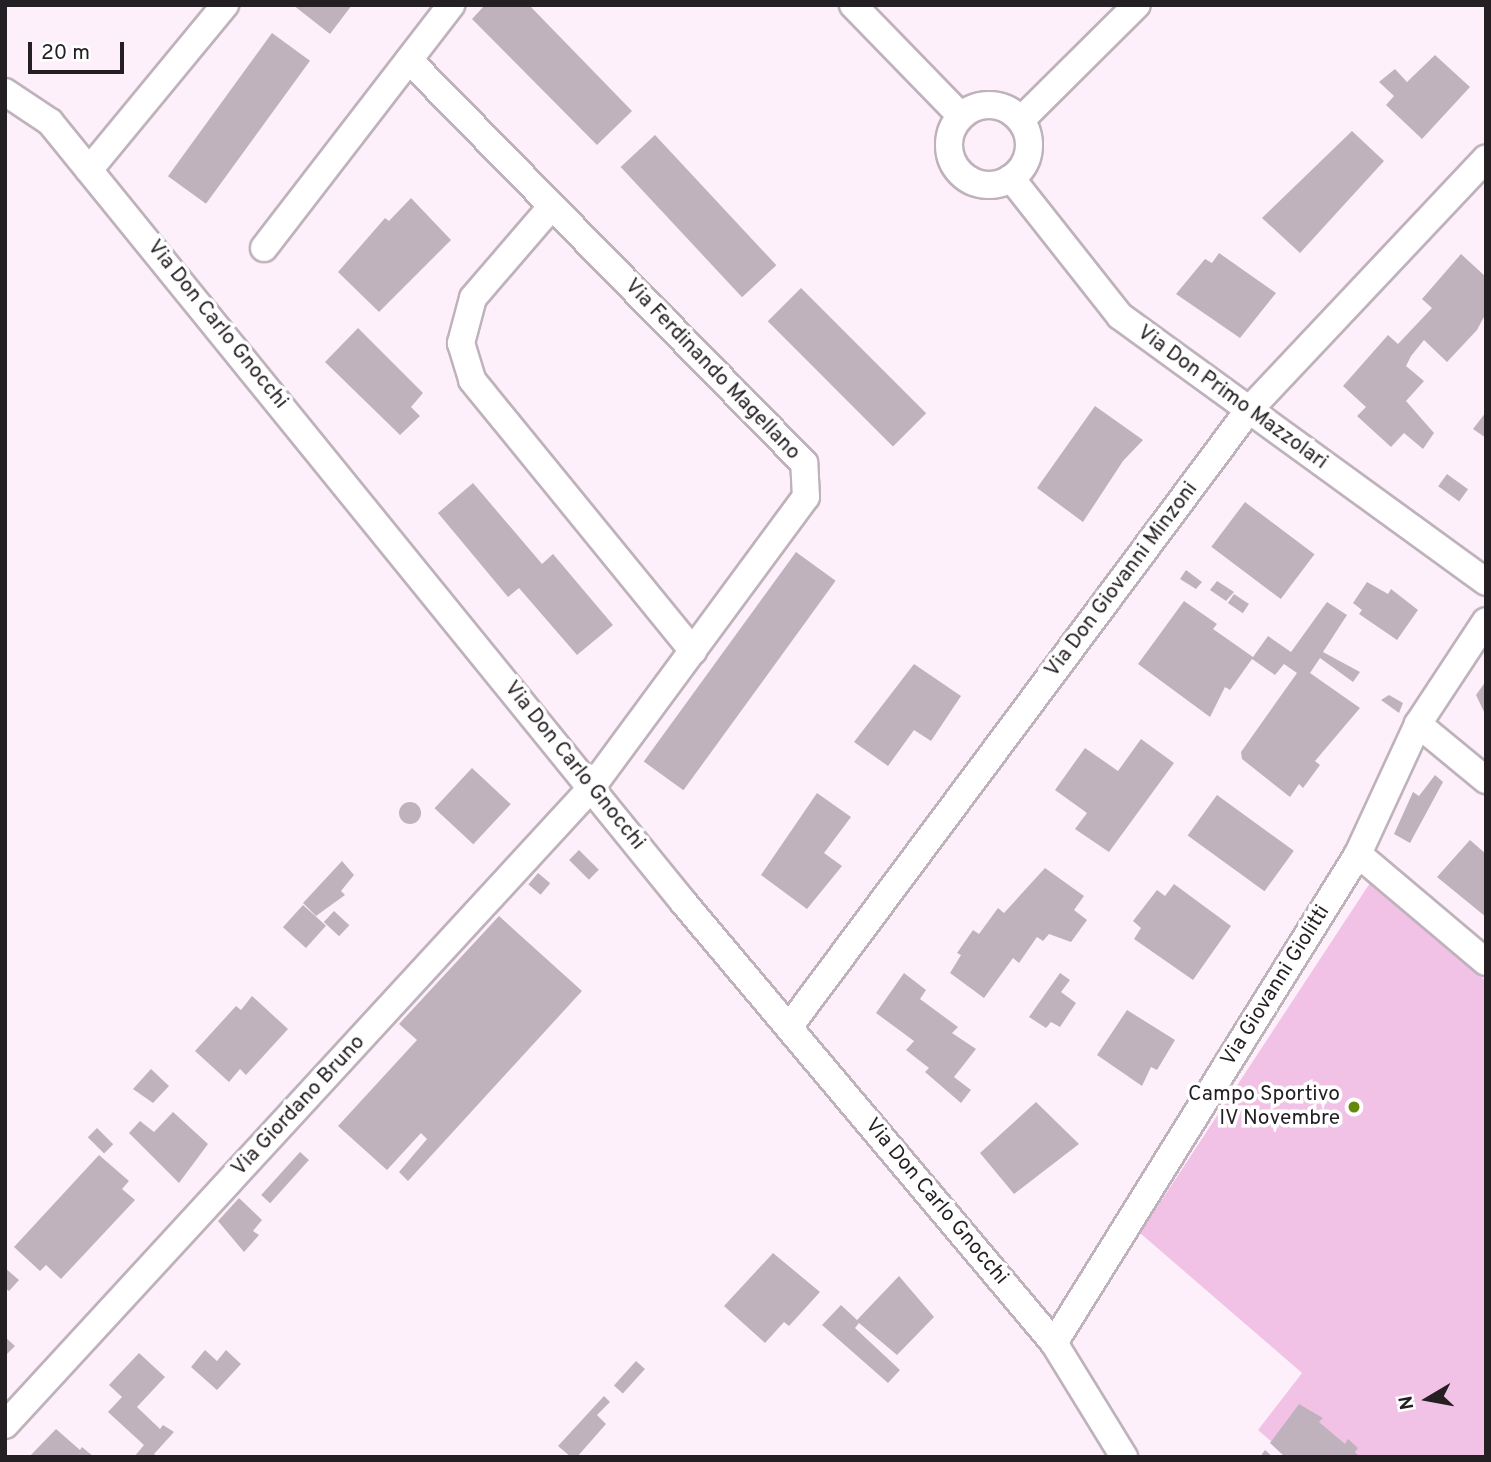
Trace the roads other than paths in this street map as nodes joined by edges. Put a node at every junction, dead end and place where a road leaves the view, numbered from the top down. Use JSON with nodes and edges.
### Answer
{"nodes":[{"id":1,"x":225,"y":5,"type":"edge"},
{"id":2,"x":451,"y":5,"type":"edge"},
{"id":3,"x":853,"y":5,"type":"edge"},
{"id":4,"x":1138,"y":5,"type":"edge"},
{"id":5,"x":409,"y":60,"type":"junction"},
{"id":6,"x":5,"y":92,"type":"edge"},
{"id":7,"x":961,"y":116,"type":"junction"},
{"id":8,"x":1021,"y":120,"type":"junction"},
{"id":9,"x":1486,"y":158,"type":"edge"},
{"id":10,"x":89,"y":170,"type":"junction"},
{"id":11,"x":1012,"y":178,"type":"junction"},
{"id":12,"x":552,"y":206,"type":"junction"},
{"id":13,"x":264,"y":248,"type":"dead end"},
{"id":14,"x":1248,"y":411,"type":"junction"},
{"id":15,"x":1486,"y":582,"type":"edge"},
{"id":16,"x":1486,"y":621,"type":"edge"},
{"id":17,"x":693,"y":651,"type":"junction"},
{"id":18,"x":1418,"y":724,"type":"junction"},
{"id":19,"x":1486,"y":780,"type":"edge"},
{"id":20,"x":592,"y":788,"type":"junction"},
{"id":21,"x":1358,"y":854,"type":"junction"},
{"id":22,"x":1486,"y":962,"type":"edge"},
{"id":23,"x":789,"y":1027,"type":"junction"},
{"id":24,"x":1054,"y":1343,"type":"junction"},
{"id":25,"x":5,"y":1425,"type":"edge"},
{"id":26,"x":1124,"y":1457,"type":"edge"}],
"edges":[{"from":1,"to":10,"type":"street"},
{"from":2,"to":5,"type":"street"},
{"from":3,"to":7,"type":"street"},
{"from":4,"to":8,"type":"street"},
{"from":5,"to":12,"type":"street","name":"Via Ferdinando Magellano"},
{"from":5,"to":13,"type":"street"},
{"from":6,"to":10,"type":"street","name":"Via Don Carlo Gnocchi"},
{"from":7,"to":8,"type":"street"},
{"from":7,"to":11,"type":"street"},
{"from":8,"to":11,"type":"street"},
{"from":9,"to":14,"type":"street","name":"Via Don Giovanni Minzoni"},
{"from":10,"to":20,"type":"street","name":"Via Don Carlo Gnocchi"},
{"from":11,"to":14,"type":"street","name":"Via Don Primo Mazzolari"},
{"from":12,"to":17,"type":"street"},
{"from":12,"to":17,"type":"street","name":"Via Ferdinando Magellano"},
{"from":14,"to":15,"type":"street","name":"Via Don Primo Mazzolari"},
{"from":14,"to":23,"type":"street","name":"Via Don Giovanni Minzoni"},
{"from":16,"to":18,"type":"street","name":"Via Giovanni Giolitti"},
{"from":17,"to":20,"type":"street","name":"Via Ferdinando Magellano"},
{"from":18,"to":19,"type":"street"},
{"from":18,"to":21,"type":"street","name":"Via Giovanni Giolitti"},
{"from":20,"to":23,"type":"street","name":"Via Don Carlo Gnocchi"},
{"from":20,"to":25,"type":"street","name":"Via Giordano Bruno"},
{"from":21,"to":22,"type":"street"},
{"from":21,"to":24,"type":"street","name":"Via Giovanni Giolitti"},
{"from":23,"to":24,"type":"street","name":"Via Don Carlo Gnocchi"},
{"from":24,"to":26,"type":"street","name":"Via Don Carlo Gnocchi"}]}
